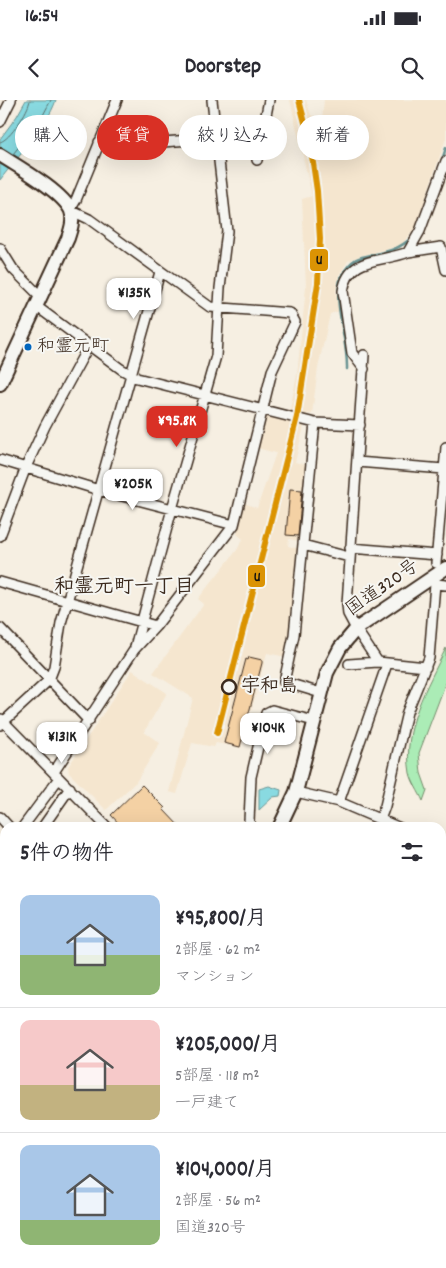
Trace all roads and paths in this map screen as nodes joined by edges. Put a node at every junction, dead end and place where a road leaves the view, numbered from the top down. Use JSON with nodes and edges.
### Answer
{"nodes":[{"id":1,"x":11,"y":100,"type":"edge"},
{"id":2,"x":117,"y":100,"type":"edge"},
{"id":3,"x":212,"y":100,"type":"edge"},
{"id":4,"x":269,"y":100,"type":"edge"},
{"id":5,"x":111,"y":115,"type":"edge"},
{"id":6,"x":214,"y":115,"type":"edge"},
{"id":7,"x":266,"y":115,"type":"edge"},
{"id":8,"x":0,"y":122,"type":"edge"},
{"id":9,"x":97,"y":147,"type":"edge"},
{"id":10,"x":0,"y":154,"type":"edge"},
{"id":11,"x":220,"y":160,"type":"edge"},
{"id":12,"x":446,"y":161,"type":"edge"},
{"id":13,"x":70,"y":210,"type":"junction"},
{"id":14,"x":0,"y":248,"type":"edge"},
{"id":15,"x":408,"y":252,"type":"junction"},
{"id":16,"x":446,"y":270,"type":"edge"},
{"id":17,"x":160,"y":272,"type":"junction"},
{"id":18,"x":39,"y":301,"type":"junction"},
{"id":19,"x":219,"y":309,"type":"junction"},
{"id":20,"x":89,"y":345,"type":"junction"},
{"id":21,"x":364,"y":355,"type":"dead end"},
{"id":22,"x":364,"y":369,"type":"junction"},
{"id":23,"x":131,"y":374,"type":"junction"},
{"id":24,"x":0,"y":384,"type":"edge"},
{"id":25,"x":205,"y":394,"type":"junction"},
{"id":26,"x":264,"y":409,"type":"junction"},
{"id":27,"x":315,"y":423,"type":"junction"},
{"id":28,"x":360,"y":425,"type":"junction"},
{"id":29,"x":446,"y":447,"type":"edge"},
{"id":30,"x":0,"y":460,"type":"edge"},
{"id":31,"x":357,"y":462,"type":"junction"},
{"id":32,"x":26,"y":467,"type":"junction"},
{"id":33,"x":444,"y":469,"type":"junction"},
{"id":34,"x":100,"y":490,"type":"junction"},
{"id":35,"x":172,"y":509,"type":"junction"},
{"id":36,"x":234,"y":525,"type":"junction"},
{"id":37,"x":0,"y":536,"type":"edge"},
{"id":38,"x":303,"y":545,"type":"junction"},
{"id":39,"x":349,"y":553,"type":"junction"},
{"id":40,"x":440,"y":562,"type":"edge"},
{"id":41,"x":0,"y":582,"type":"edge"},
{"id":42,"x":446,"y":585,"type":"edge"},
{"id":43,"x":67,"y":602,"type":"junction"},
{"id":44,"x":142,"y":622,"type":"junction"},
{"id":45,"x":156,"y":626,"type":"junction"},
{"id":46,"x":0,"y":628,"type":"edge"},
{"id":47,"x":356,"y":629,"type":"junction"},
{"id":48,"x":134,"y":650,"type":"junction"},
{"id":49,"x":378,"y":662,"type":"junction"},
{"id":50,"x":348,"y":664,"type":"dead end"},
{"id":51,"x":387,"y":664,"type":"junction"},
{"id":52,"x":426,"y":667,"type":"junction"},
{"id":53,"x":49,"y":680,"type":"junction"},
{"id":54,"x":322,"y":692,"type":"junction"},
{"id":55,"x":1,"y":721,"type":"edge"},
{"id":56,"x":89,"y":721,"type":"junction"},
{"id":57,"x":314,"y":721,"type":"junction"},
{"id":58,"x":57,"y":775,"type":"junction"},
{"id":59,"x":70,"y":788,"type":"junction"},
{"id":60,"x":296,"y":792,"type":"junction"},
{"id":61,"x":339,"y":802,"type":"junction"},
{"id":62,"x":287,"y":813,"type":"junction"},
{"id":63,"x":26,"y":822,"type":"edge"},
{"id":64,"x":46,"y":822,"type":"edge"},
{"id":65,"x":102,"y":822,"type":"edge"},
{"id":66,"x":249,"y":822,"type":"edge"},
{"id":67,"x":275,"y":822,"type":"edge"},
{"id":68,"x":282,"y":822,"type":"edge"},
{"id":69,"x":377,"y":822,"type":"edge"},
{"id":70,"x":379,"y":822,"type":"edge"}],
"edges":[{"from":1,"to":8,"type":"street"},
{"from":2,"to":5,"type":"street"},
{"from":3,"to":6,"type":"street"},
{"from":4,"to":7,"type":"street"},
{"from":9,"to":13,"type":"street"},
{"from":10,"to":13,"type":"highway"},
{"from":11,"to":19,"type":"street"},
{"from":12,"to":15,"type":"street"},
{"from":13,"to":17,"type":"street"},
{"from":13,"to":18,"type":"highway"},
{"from":14,"to":18,"type":"street"},
{"from":15,"to":16,"type":"street"},
{"from":15,"to":22,"type":"street"},
{"from":17,"to":19,"type":"street"},
{"from":17,"to":23,"type":"street"},
{"from":18,"to":20,"type":"street"},
{"from":18,"to":24,"type":"highway"},
{"from":19,"to":25,"type":"street"},
{"from":19,"to":26,"type":"street"},
{"from":20,"to":23,"type":"street"},
{"from":20,"to":32,"type":"street"},
{"from":21,"to":22,"type":"street"},
{"from":22,"to":28,"type":"street"},
{"from":23,"to":25,"type":"street"},
{"from":23,"to":34,"type":"street"},
{"from":25,"to":26,"type":"street"},
{"from":25,"to":35,"type":"street"},
{"from":26,"to":27,"type":"street"},
{"from":26,"to":36,"type":"street"},
{"from":27,"to":28,"type":"street"},
{"from":27,"to":38,"type":"street"},
{"from":28,"to":31,"type":"street"},
{"from":29,"to":33,"type":"street"},
{"from":30,"to":32,"type":"street"},
{"from":31,"to":33,"type":"street"},
{"from":31,"to":39,"type":"street"},
{"from":32,"to":34,"type":"street"},
{"from":32,"to":37,"type":"street"},
{"from":33,"to":40,"type":"street"},
{"from":34,"to":35,"type":"street"},
{"from":34,"to":43,"type":"street"},
{"from":35,"to":36,"type":"street"},
{"from":35,"to":44,"type":"street"},
{"from":36,"to":45,"type":"street"},
{"from":38,"to":39,"type":"street"},
{"from":38,"to":54,"type":"street"},
{"from":39,"to":40,"type":"street"},
{"from":39,"to":47,"type":"street"},
{"from":40,"to":47,"type":"highway","name":"国道320号"},
{"from":41,"to":43,"type":"street"},
{"from":42,"to":52,"type":"street"},
{"from":43,"to":44,"type":"street"},
{"from":43,"to":53,"type":"street"},
{"from":44,"to":45,"type":"street"},
{"from":44,"to":48,"type":"street"},
{"from":45,"to":48,"type":"street"},
{"from":46,"to":53,"type":"street"},
{"from":47,"to":49,"type":"street"},
{"from":47,"to":54,"type":"highway","name":"国道320号"},
{"from":48,"to":56,"type":"street"},
{"from":49,"to":50,"type":"street"},
{"from":49,"to":51,"type":"street"},
{"from":51,"to":52,"type":"street"},
{"from":51,"to":61,"type":"street"},
{"from":52,"to":70,"type":"street"},
{"from":53,"to":55,"type":"street"},
{"from":53,"to":56,"type":"street"},
{"from":54,"to":57,"type":"highway","name":"国道320号"},
{"from":55,"to":58,"type":"street"},
{"from":56,"to":58,"type":"street"},
{"from":57,"to":60,"type":"highway","name":"国道320号"},
{"from":57,"to":66,"type":"street"},
{"from":58,"to":59,"type":"street"},
{"from":58,"to":63,"type":"street"},
{"from":59,"to":64,"type":"street"},
{"from":59,"to":65,"type":"street"},
{"from":60,"to":61,"type":"street"},
{"from":60,"to":62,"type":"highway","name":"国道320号"},
{"from":61,"to":69,"type":"street"},
{"from":62,"to":67,"type":"highway","name":"国道320号"},
{"from":62,"to":68,"type":"highway","name":"国道320号"}]}
